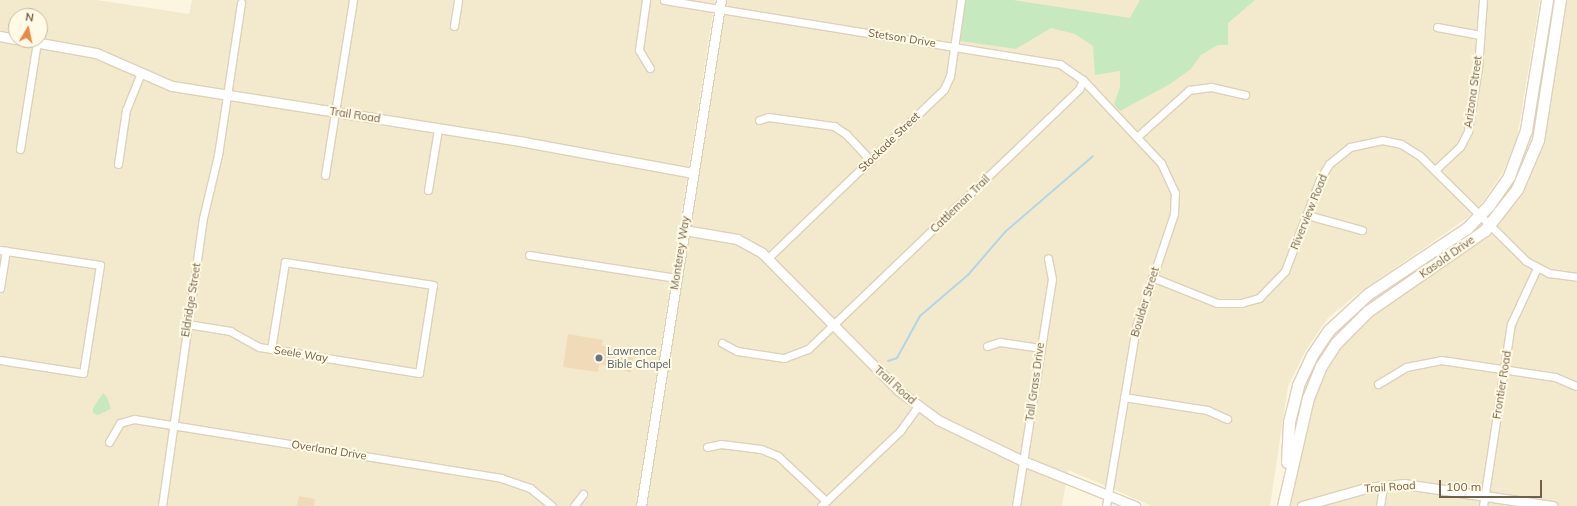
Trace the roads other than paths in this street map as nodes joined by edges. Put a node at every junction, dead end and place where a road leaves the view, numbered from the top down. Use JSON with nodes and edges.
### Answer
{"nodes":[{"id":1,"x":353,"y":0,"type":"edge"},
{"id":2,"x":458,"y":0,"type":"edge"},
{"id":3,"x":646,"y":0,"type":"edge"},
{"id":4,"x":664,"y":0,"type":"edge"},
{"id":5,"x":962,"y":0,"type":"edge"},
{"id":6,"x":1482,"y":0,"type":"edge"},
{"id":7,"x":1547,"y":0,"type":"edge"},
{"id":8,"x":1560,"y":0,"type":"edge"},
{"id":9,"x":241,"y":3,"type":"dead end"},
{"id":10,"x":720,"y":5,"type":"edge"},
{"id":11,"x":454,"y":26,"type":"dead end"},
{"id":12,"x":1437,"y":27,"type":"dead end"},
{"id":13,"x":1480,"y":35,"type":"junction"},
{"id":14,"x":48,"y":44,"type":"edge"},
{"id":15,"x":954,"y":46,"type":"junction"},
{"id":16,"x":36,"y":48,"type":"edge"},
{"id":17,"x":650,"y":68,"type":"dead end"},
{"id":18,"x":142,"y":73,"type":"junction"},
{"id":19,"x":1083,"y":80,"type":"junction"},
{"id":20,"x":1245,"y":95,"type":"dead end"},
{"id":21,"x":227,"y":96,"type":"junction"},
{"id":22,"x":334,"y":112,"type":"junction"},
{"id":23,"x":1120,"y":119,"type":"joint"},
{"id":24,"x":759,"y":120,"type":"dead end"},
{"id":25,"x":438,"y":129,"type":"junction"},
{"id":26,"x":1138,"y":136,"type":"junction"},
{"id":27,"x":20,"y":149,"type":"dead end"},
{"id":28,"x":870,"y":160,"type":"junction"},
{"id":29,"x":118,"y":164,"type":"dead end"},
{"id":30,"x":1435,"y":170,"type":"junction"},
{"id":31,"x":693,"y":173,"type":"junction"},
{"id":32,"x":325,"y":175,"type":"dead end"},
{"id":33,"x":428,"y":190,"type":"dead end"},
{"id":34,"x":1307,"y":216,"type":"junction"},
{"id":35,"x":1479,"y":216,"type":"junction"},
{"id":36,"x":1489,"y":225,"type":"junction"},
{"id":37,"x":684,"y":230,"type":"junction"},
{"id":38,"x":1362,"y":230,"type":"dead end"},
{"id":39,"x":3,"y":250,"type":"edge"},
{"id":40,"x":529,"y":255,"type":"dead end"},
{"id":41,"x":768,"y":258,"type":"junction"},
{"id":42,"x":1048,"y":258,"type":"dead end"},
{"id":43,"x":1537,"y":268,"type":"junction"},
{"id":44,"x":1152,"y":277,"type":"junction"},
{"id":45,"x":1577,"y":277,"type":"edge"},
{"id":46,"x":676,"y":278,"type":"junction"},
{"id":47,"x":0,"y":288,"type":"edge"},
{"id":48,"x":187,"y":324,"type":"junction"},
{"id":49,"x":833,"y":325,"type":"junction"},
{"id":50,"x":722,"y":343,"type":"dead end"},
{"id":51,"x":987,"y":346,"type":"dead end"},
{"id":52,"x":1040,"y":348,"type":"junction"},
{"id":53,"x":271,"y":349,"type":"junction"},
{"id":54,"x":0,"y":360,"type":"edge"},
{"id":55,"x":1504,"y":369,"type":"junction"},
{"id":56,"x":1378,"y":384,"type":"dead end"},
{"id":57,"x":1576,"y":386,"type":"edge"},
{"id":58,"x":1124,"y":397,"type":"junction"},
{"id":59,"x":918,"y":406,"type":"junction"},
{"id":60,"x":1227,"y":419,"type":"dead end"},
{"id":61,"x":175,"y":426,"type":"junction"},
{"id":62,"x":109,"y":442,"type":"dead end"},
{"id":63,"x":707,"y":446,"type":"dead end"},
{"id":64,"x":1024,"y":461,"type":"junction"},
{"id":65,"x":1286,"y":486,"type":"junction"},
{"id":66,"x":1383,"y":486,"type":"junction"},
{"id":67,"x":583,"y":494,"type":"dead end"},
{"id":68,"x":1108,"y":494,"type":"junction"},
{"id":69,"x":1484,"y":495,"type":"junction"},
{"id":70,"x":823,"y":503,"type":"edge"},
{"id":71,"x":162,"y":506,"type":"edge"},
{"id":72,"x":552,"y":506,"type":"edge"},
{"id":73,"x":574,"y":506,"type":"edge"},
{"id":74,"x":641,"y":506,"type":"edge"},
{"id":75,"x":1016,"y":506,"type":"edge"},
{"id":76,"x":1106,"y":506,"type":"edge"},
{"id":77,"x":1135,"y":506,"type":"edge"},
{"id":78,"x":1283,"y":506,"type":"edge"},
{"id":79,"x":1302,"y":506,"type":"edge"},
{"id":80,"x":1380,"y":506,"type":"edge"},
{"id":81,"x":1483,"y":506,"type":"edge"},
{"id":82,"x":1552,"y":506,"type":"edge"}],
"edges":[{"from":1,"to":22,"type":"street"},
{"from":2,"to":11,"type":"street"},
{"from":3,"to":17,"type":"street"},
{"from":4,"to":10,"type":"street","name":"Stetson Drive"},
{"from":5,"to":15,"type":"street","name":"Stockade Street"},
{"from":6,"to":13,"type":"street","name":"Arizona Street"},
{"from":7,"to":35,"type":"main road","name":"Kasold Drive"},
{"from":8,"to":36,"type":"main road","name":"Kasold Drive"},
{"from":9,"to":21,"type":"street","name":"Eldridge Street"},
{"from":10,"to":15,"type":"street","name":"Stetson Drive"},
{"from":10,"to":31,"type":"street","name":"Monterey Way"},
{"from":12,"to":13,"type":"street"},
{"from":13,"to":30,"type":"street","name":"Arizona Street"},
{"from":14,"to":18,"type":"street","name":"Trail Road"},
{"from":15,"to":19,"type":"street","name":"Stetson Drive"},
{"from":15,"to":28,"type":"street","name":"Stockade Street"},
{"from":16,"to":27,"type":"street"},
{"from":18,"to":21,"type":"street","name":"Trail Road"},
{"from":18,"to":29,"type":"street"},
{"from":19,"to":23,"type":"street","name":"Stetson Drive"},
{"from":19,"to":49,"type":"street","name":"Cattleman Trail"},
{"from":20,"to":26,"type":"street"},
{"from":21,"to":22,"type":"street","name":"Trail Road"},
{"from":21,"to":48,"type":"street","name":"Eldridge Street"},
{"from":22,"to":25,"type":"street","name":"Trail Road"},
{"from":22,"to":32,"type":"street"},
{"from":23,"to":26,"type":"street","name":"Boulder Street"},
{"from":24,"to":28,"type":"street"},
{"from":25,"to":31,"type":"street","name":"Trail Road"},
{"from":25,"to":33,"type":"street"},
{"from":26,"to":44,"type":"street","name":"Boulder Street"},
{"from":28,"to":41,"type":"street","name":"Stockade Street"},
{"from":30,"to":34,"type":"street","name":"Riverview Road"},
{"from":30,"to":35,"type":"street","name":"Riverview Road"},
{"from":31,"to":37,"type":"street","name":"Monterey Way"},
{"from":34,"to":38,"type":"street"},
{"from":34,"to":44,"type":"street","name":"Riverview Road"},
{"from":35,"to":36,"type":"street","name":"Riverview Road"},
{"from":35,"to":65,"type":"main road","name":"Kasold Drive"},
{"from":36,"to":43,"type":"street","name":"Riverview Road"},
{"from":36,"to":65,"type":"main road","name":"Kasold Drive"},
{"from":37,"to":41,"type":"street","name":"Trail Road"},
{"from":37,"to":46,"type":"street","name":"Monterey Way"},
{"from":39,"to":47,"type":"street"},
{"from":39,"to":54,"type":"street"},
{"from":40,"to":46,"type":"street"},
{"from":41,"to":49,"type":"street","name":"Trail Road"},
{"from":42,"to":52,"type":"street","name":"Tall Grass Drive"},
{"from":43,"to":45,"type":"street","name":"Riverview Road"},
{"from":43,"to":55,"type":"street","name":"Frontier Road"},
{"from":44,"to":58,"type":"street","name":"Boulder Street"},
{"from":46,"to":74,"type":"street","name":"Monterey Way"},
{"from":48,"to":53,"type":"street","name":"Seele Way"},
{"from":48,"to":61,"type":"street","name":"Eldridge Street"},
{"from":49,"to":50,"type":"street","name":"Cattleman Trail"},
{"from":49,"to":59,"type":"street","name":"Trail Road"},
{"from":51,"to":52,"type":"street"},
{"from":52,"to":64,"type":"street","name":"Tall Grass Drive"},
{"from":53,"to":53,"type":"street","name":"Seele Way"},
{"from":55,"to":56,"type":"street"},
{"from":55,"to":57,"type":"street"},
{"from":55,"to":69,"type":"street","name":"Frontier Road"},
{"from":58,"to":60,"type":"street"},
{"from":58,"to":68,"type":"street","name":"Boulder Street"},
{"from":59,"to":64,"type":"street","name":"Trail Road"},
{"from":59,"to":70,"type":"street"},
{"from":61,"to":62,"type":"street","name":"Overland Drive"},
{"from":61,"to":71,"type":"street","name":"Eldridge Street"},
{"from":61,"to":72,"type":"street","name":"Overland Drive"},
{"from":63,"to":70,"type":"street"},
{"from":64,"to":68,"type":"street","name":"Trail Road"},
{"from":64,"to":75,"type":"street","name":"Tall Grass Drive"},
{"from":65,"to":78,"type":"main road","name":"Kasold Drive"},
{"from":66,"to":69,"type":"street","name":"Trail Road"},
{"from":66,"to":79,"type":"street","name":"Trail Road"},
{"from":66,"to":80,"type":"street"},
{"from":67,"to":73,"type":"street"},
{"from":68,"to":76,"type":"street","name":"Boulder Street"},
{"from":68,"to":77,"type":"street","name":"Trail Road"},
{"from":69,"to":81,"type":"street","name":"Frontier Road"},
{"from":69,"to":82,"type":"street","name":"Trail Road"}]}
